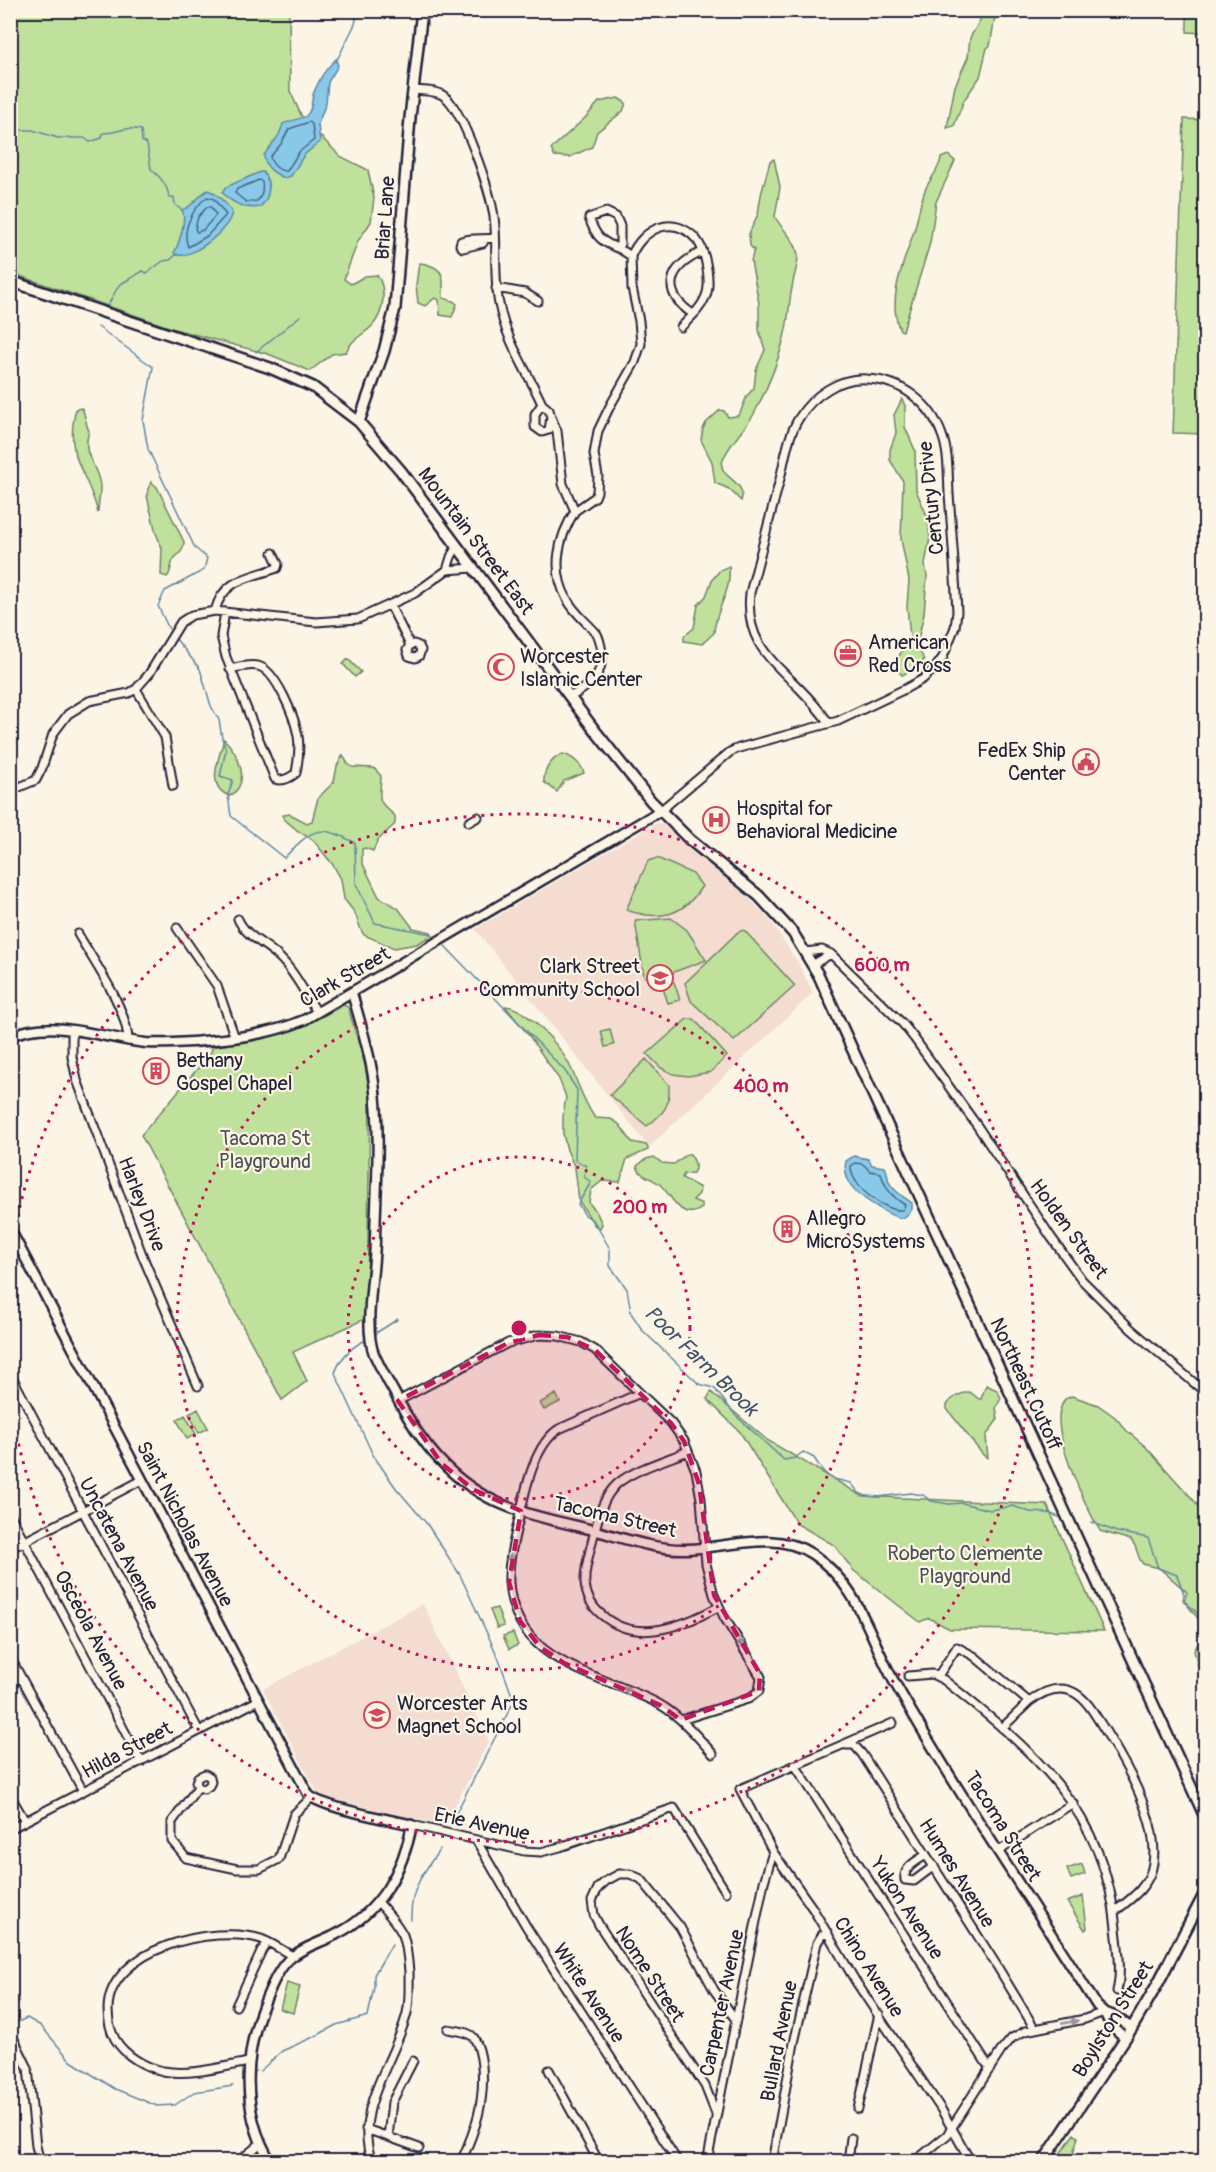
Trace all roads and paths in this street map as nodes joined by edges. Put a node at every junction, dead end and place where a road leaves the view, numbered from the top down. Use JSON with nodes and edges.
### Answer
{"nodes":[{"id":1,"x":422,"y":10,"type":"edge"},
{"id":2,"x":413,"y":90,"type":"junction"},
{"id":3,"x":495,"y":238,"type":"junction"},
{"id":4,"x":485,"y":239,"type":"dead end"},
{"id":5,"x":620,"y":249,"type":"junction"},
{"id":6,"x":702,"y":252,"type":"junction"},
{"id":7,"x":631,"y":256,"type":"junction"},
{"id":8,"x":10,"y":281,"type":"edge"},
{"id":9,"x":496,"y":288,"type":"junction"},
{"id":10,"x":538,"y":301,"type":"dead end"},
{"id":11,"x":693,"y":314,"type":"junction"},
{"id":12,"x":681,"y":327,"type":"dead end"},
{"id":13,"x":542,"y":404,"type":"junction"},
{"id":14,"x":551,"y":417,"type":"junction"},
{"id":15,"x":359,"y":422,"type":"junction"},
{"id":16,"x":575,"y":512,"type":"junction"},
{"id":17,"x":457,"y":546,"type":"junction"},
{"id":18,"x":273,"y":553,"type":"dead end"},
{"id":19,"x":473,"y":568,"type":"junction"},
{"id":20,"x":447,"y":570,"type":"junction"},
{"id":21,"x":390,"y":606,"type":"junction"},
{"id":22,"x":215,"y":611,"type":"junction"},
{"id":23,"x":225,"y":612,"type":"junction"},
{"id":24,"x":410,"y":645,"type":"dead end"},
{"id":25,"x":230,"y":669,"type":"junction"},
{"id":26,"x":132,"y":691,"type":"junction"},
{"id":27,"x":570,"y":697,"type":"junction"},
{"id":28,"x":830,"y":723,"type":"junction"},
{"id":29,"x":172,"y":786,"type":"dead end"},
{"id":30,"x":10,"y":791,"type":"edge"},
{"id":31,"x":660,"y":811,"type":"junction"},
{"id":32,"x":478,"y":817,"type":"dead end"},
{"id":33,"x":469,"y":822,"type":"dead end"},
{"id":34,"x":238,"y":918,"type":"dead end"},
{"id":35,"x":177,"y":928,"type":"dead end"},
{"id":36,"x":78,"y":934,"type":"dead end"},
{"id":37,"x":805,"y":952,"type":"junction"},
{"id":38,"x":831,"y":954,"type":"junction"},
{"id":39,"x":812,"y":965,"type":"junction"},
{"id":40,"x":352,"y":993,"type":"junction"},
{"id":41,"x":317,"y":1012,"type":"junction"},
{"id":42,"x":72,"y":1030,"type":"junction"},
{"id":43,"x":10,"y":1036,"type":"edge"},
{"id":44,"x":235,"y":1038,"type":"junction"},
{"id":45,"x":128,"y":1041,"type":"junction"},
{"id":46,"x":10,"y":1229,"type":"edge"},
{"id":47,"x":10,"y":1373,"type":"edge"},
{"id":48,"x":198,"y":1386,"type":"dead end"},
{"id":49,"x":640,"y":1393,"type":"junction"},
{"id":50,"x":1206,"y":1393,"type":"edge"},
{"id":51,"x":398,"y":1401,"type":"junction"},
{"id":52,"x":688,"y":1451,"type":"junction"},
{"id":53,"x":142,"y":1480,"type":"junction"},
{"id":54,"x":83,"y":1511,"type":"junction"},
{"id":55,"x":520,"y":1511,"type":"junction"},
{"id":56,"x":10,"y":1514,"type":"edge"},
{"id":57,"x":596,"y":1530,"type":"junction"},
{"id":58,"x":25,"y":1541,"type":"junction"},
{"id":59,"x":706,"y":1548,"type":"junction"},
{"id":60,"x":10,"y":1549,"type":"edge"},
{"id":61,"x":718,"y":1607,"type":"junction"},
{"id":62,"x":10,"y":1657,"type":"edge"},
{"id":63,"x":908,"y":1676,"type":"dead end"},
{"id":64,"x":938,"y":1677,"type":"junction"},
{"id":65,"x":21,"y":1678,"type":"junction"},
{"id":66,"x":10,"y":1683,"type":"edge"},
{"id":67,"x":259,"y":1700,"type":"junction"},
{"id":68,"x":1029,"y":1702,"type":"junction"},
{"id":69,"x":681,"y":1720,"type":"junction"},
{"id":70,"x":893,"y":1723,"type":"dead end"},
{"id":71,"x":1002,"y":1728,"type":"junction"},
{"id":72,"x":199,"y":1731,"type":"junction"},
{"id":73,"x":844,"y":1745,"type":"junction"},
{"id":74,"x":713,"y":1754,"type":"dead end"},
{"id":75,"x":141,"y":1761,"type":"junction"},
{"id":76,"x":795,"y":1765,"type":"junction"},
{"id":77,"x":198,"y":1786,"type":"dead end"},
{"id":78,"x":83,"y":1791,"type":"junction"},
{"id":79,"x":10,"y":1795,"type":"edge"},
{"id":80,"x":311,"y":1798,"type":"junction"},
{"id":81,"x":1073,"y":1803,"type":"junction"},
{"id":82,"x":1206,"y":1819,"type":"edge"},
{"id":83,"x":25,"y":1821,"type":"junction"},
{"id":84,"x":412,"y":1825,"type":"junction"},
{"id":85,"x":10,"y":1828,"type":"edge"},
{"id":86,"x":476,"y":1840,"type":"junction"},
{"id":87,"x":999,"y":1851,"type":"junction"},
{"id":88,"x":773,"y":1852,"type":"junction"},
{"id":89,"x":926,"y":1855,"type":"junction"},
{"id":90,"x":933,"y":1866,"type":"junction"},
{"id":91,"x":1206,"y":1891,"type":"edge"},
{"id":92,"x":726,"y":1892,"type":"dead end"},
{"id":93,"x":378,"y":1902,"type":"junction"},
{"id":94,"x":1206,"y":1908,"type":"edge"},
{"id":95,"x":1114,"y":1912,"type":"junction"},
{"id":96,"x":1193,"y":1914,"type":"junction"},
{"id":97,"x":828,"y":1933,"type":"junction"},
{"id":98,"x":268,"y":1942,"type":"junction"},
{"id":99,"x":293,"y":1956,"type":"junction"},
{"id":100,"x":1116,"y":1991,"type":"dead end"},
{"id":101,"x":236,"y":2007,"type":"dead end"},
{"id":102,"x":1104,"y":2012,"type":"junction"},
{"id":103,"x":879,"y":2014,"type":"junction"},
{"id":104,"x":736,"y":2020,"type":"junction"},
{"id":105,"x":1132,"y":2028,"type":"junction"},
{"id":106,"x":448,"y":2029,"type":"dead end"},
{"id":107,"x":1035,"y":2029,"type":"junction"},
{"id":108,"x":10,"y":2031,"type":"edge"},
{"id":109,"x":1125,"y":2038,"type":"junction"},
{"id":110,"x":413,"y":2061,"type":"dead end"},
{"id":111,"x":249,"y":2062,"type":"junction"},
{"id":112,"x":990,"y":2069,"type":"junction"},
{"id":113,"x":549,"y":2070,"type":"dead end"},
{"id":114,"x":858,"y":2109,"type":"dead end"},
{"id":115,"x":716,"y":2114,"type":"junction"},
{"id":116,"x":953,"y":2127,"type":"junction"},
{"id":117,"x":366,"y":2129,"type":"junction"},
{"id":118,"x":388,"y":2137,"type":"junction"},
{"id":119,"x":851,"y":2138,"type":"dead end"},
{"id":120,"x":261,"y":2143,"type":"junction"},
{"id":121,"x":419,"y":2148,"type":"dead end"},
{"id":122,"x":40,"y":2162,"type":"edge"},
{"id":123,"x":238,"y":2162,"type":"edge"},
{"id":124,"x":271,"y":2162,"type":"edge"},
{"id":125,"x":372,"y":2162,"type":"edge"},
{"id":126,"x":461,"y":2162,"type":"edge"},
{"id":127,"x":599,"y":2162,"type":"edge"},
{"id":128,"x":678,"y":2162,"type":"edge"},
{"id":129,"x":707,"y":2162,"type":"edge"},
{"id":130,"x":772,"y":2162,"type":"edge"},
{"id":131,"x":848,"y":2162,"type":"edge"},
{"id":132,"x":914,"y":2162,"type":"edge"},
{"id":133,"x":971,"y":2162,"type":"edge"},
{"id":134,"x":1043,"y":2162,"type":"edge"}],
"edges":[{"from":1,"to":2,"type":"main road","name":"Briar Lane"},
{"from":2,"to":3,"type":"street"},
{"from":2,"to":15,"type":"main road","name":"Briar Lane"},
{"from":3,"to":4,"type":"street"},
{"from":3,"to":9,"type":"street"},
{"from":5,"to":5,"type":"street"},
{"from":5,"to":7,"type":"street"},
{"from":6,"to":7,"type":"street"},
{"from":6,"to":11,"type":"street"},
{"from":6,"to":11,"type":"street"},
{"from":7,"to":16,"type":"street"},
{"from":8,"to":15,"type":"main road","name":"Mountain Street East"},
{"from":9,"to":10,"type":"street"},
{"from":9,"to":13,"type":"street"},
{"from":11,"to":12,"type":"street"},
{"from":13,"to":14,"type":"street"},
{"from":13,"to":14,"type":"street"},
{"from":14,"to":16,"type":"street"},
{"from":15,"to":17,"type":"main road","name":"Mountain Street East"},
{"from":16,"to":27,"type":"street"},
{"from":17,"to":19,"type":"main road","name":"Mountain Street East"},
{"from":17,"to":20,"type":"street"},
{"from":18,"to":22,"type":"street"},
{"from":19,"to":20,"type":"street"},
{"from":19,"to":27,"type":"main road","name":"Mountain Street East"},
{"from":20,"to":21,"type":"street"},
{"from":21,"to":23,"type":"street"},
{"from":21,"to":24,"type":"street"},
{"from":22,"to":23,"type":"street"},
{"from":22,"to":26,"type":"street"},
{"from":23,"to":25,"type":"street"},
{"from":25,"to":25,"type":"street"},
{"from":26,"to":29,"type":"street"},
{"from":26,"to":30,"type":"street"},
{"from":27,"to":31,"type":"main road","name":"Mountain Street East"},
{"from":28,"to":28,"type":"street","name":"Century Drive"},
{"from":28,"to":31,"type":"street","name":"Century Drive"},
{"from":31,"to":37,"type":"main road","name":"Mountain Street East"},
{"from":31,"to":40,"type":"street","name":"Clark Street"},
{"from":32,"to":33,"type":"street"},
{"from":34,"to":41,"type":"street"},
{"from":35,"to":44,"type":"street"},
{"from":36,"to":45,"type":"street"},
{"from":37,"to":38,"type":"street"},
{"from":37,"to":39,"type":"main road","name":"Mountain Street East"},
{"from":38,"to":39,"type":"street"},
{"from":38,"to":50,"type":"street","name":"Holden Street"},
{"from":39,"to":82,"type":"main road","name":"Northeast Cutoff"},
{"from":40,"to":41,"type":"street","name":"Clark Street"},
{"from":40,"to":51,"type":"street","name":"Tacoma Street"},
{"from":41,"to":44,"type":"street","name":"Clark Street"},
{"from":42,"to":43,"type":"street","name":"Clark Street"},
{"from":42,"to":45,"type":"street","name":"Clark Street"},
{"from":42,"to":48,"type":"street","name":"Harley Drive"},
{"from":44,"to":45,"type":"street","name":"Clark Street"},
{"from":46,"to":53,"type":"street","name":"Saint Nicholas Avenue"},
{"from":47,"to":54,"type":"street","name":"Uncatena Avenue"},
{"from":49,"to":51,"type":"street"},
{"from":49,"to":52,"type":"street"},
{"from":49,"to":55,"type":"street"},
{"from":51,"to":55,"type":"street","name":"Tacoma Street"},
{"from":52,"to":57,"type":"street"},
{"from":52,"to":59,"type":"street"},
{"from":53,"to":54,"type":"street"},
{"from":53,"to":67,"type":"street","name":"Saint Nicholas Avenue"},
{"from":54,"to":58,"type":"street"},
{"from":54,"to":72,"type":"street","name":"Uncatena Avenue"},
{"from":55,"to":57,"type":"street","name":"Tacoma Street"},
{"from":69,"to":55,"type":"street","one_way":true},
{"from":56,"to":58,"type":"street","name":"Osceola Avenue"},
{"from":57,"to":59,"type":"street","name":"Tacoma Street"},
{"from":57,"to":61,"type":"street"},
{"from":58,"to":60,"type":"street"},
{"from":58,"to":75,"type":"street","name":"Osceola Avenue"},
{"from":59,"to":61,"type":"street"},
{"from":59,"to":87,"type":"street","name":"Tacoma Street"},
{"from":61,"to":69,"type":"street","one_way":true},
{"from":62,"to":65,"type":"street"},
{"from":63,"to":64,"type":"street"},
{"from":64,"to":68,"type":"street"},
{"from":64,"to":71,"type":"street"},
{"from":65,"to":66,"type":"street"},
{"from":65,"to":78,"type":"street"},
{"from":67,"to":72,"type":"street","name":"Hilda Street"},
{"from":67,"to":80,"type":"street","name":"Saint Nicholas Avenue"},
{"from":68,"to":71,"type":"street"},
{"from":68,"to":95,"type":"street"},
{"from":69,"to":74,"type":"street"},
{"from":70,"to":73,"type":"street"},
{"from":71,"to":81,"type":"street"},
{"from":72,"to":75,"type":"street","name":"Hilda Street"},
{"from":73,"to":76,"type":"street"},
{"from":73,"to":89,"type":"street","name":"Humes Avenue"},
{"from":75,"to":78,"type":"street","name":"Hilda Street"},
{"from":76,"to":88,"type":"street","name":"Chino Avenue"},
{"from":76,"to":112,"type":"street","name":"Yukon Avenue"},
{"from":77,"to":80,"type":"street"},
{"from":78,"to":83,"type":"street","name":"Hilda Street"},
{"from":79,"to":83,"type":"street"},
{"from":80,"to":84,"type":"street","name":"Erie Avenue"},
{"from":81,"to":87,"type":"street"},
{"from":81,"to":95,"type":"street"},
{"from":83,"to":85,"type":"street","name":"Hilda Street"},
{"from":84,"to":86,"type":"street","name":"Erie Avenue"},
{"from":84,"to":93,"type":"street"},
{"from":86,"to":92,"type":"street","name":"Erie Avenue"},
{"from":86,"to":128,"type":"street","name":"White Avenue"},
{"from":87,"to":102,"type":"street","name":"Tacoma Street"},
{"from":88,"to":97,"type":"street","name":"Chino Avenue"},
{"from":88,"to":104,"type":"street","name":"Carpenter Avenue"},
{"from":89,"to":90,"type":"street","name":"Humes Avenue"},
{"from":89,"to":90,"type":"street"},
{"from":90,"to":107,"type":"street","name":"Humes Avenue"},
{"from":91,"to":96,"type":"main road","name":"Boylston Street"},
{"from":93,"to":99,"type":"street"},
{"from":93,"to":117,"type":"street"},
{"from":94,"to":96,"type":"main road"},
{"from":95,"to":100,"type":"street"},
{"from":96,"to":105,"type":"main road","name":"Boylston Street"},
{"from":97,"to":103,"type":"street","name":"Chino Avenue"},
{"from":97,"to":130,"type":"street","name":"Bullard Avenue"},
{"from":98,"to":99,"type":"street"},
{"from":98,"to":101,"type":"street"},
{"from":98,"to":111,"type":"street"},
{"from":99,"to":111,"type":"street"},
{"from":102,"to":105,"type":"street","name":"Tacoma Street"},
{"from":107,"to":102,"type":"street","one_way":true},
{"from":102,"to":109,"type":"street","name":"Tacoma Street"},
{"from":103,"to":114,"type":"street"},
{"from":103,"to":116,"type":"street","name":"Chino Avenue"},
{"from":104,"to":115,"type":"street","name":"Carpenter Avenue"},
{"from":104,"to":115,"type":"street","name":"Nome Street"},
{"from":105,"to":109,"type":"main road","name":"Boylston Street"},
{"from":106,"to":126,"type":"street"},
{"from":107,"to":112,"type":"street"},
{"from":108,"to":122,"type":"street"},
{"from":109,"to":134,"type":"main road","name":"Boylston Street"},
{"from":110,"to":118,"type":"street"},
{"from":111,"to":120,"type":"street"},
{"from":112,"to":116,"type":"street"},
{"from":113,"to":127,"type":"street"},
{"from":115,"to":129,"type":"street","name":"Carpenter Avenue"},
{"from":116,"to":132,"type":"street"},
{"from":116,"to":133,"type":"street","name":"Chino Avenue"},
{"from":117,"to":118,"type":"street"},
{"from":117,"to":125,"type":"street"},
{"from":118,"to":121,"type":"street"},
{"from":119,"to":131,"type":"street"},
{"from":120,"to":123,"type":"street"},
{"from":120,"to":124,"type":"street"}]}
